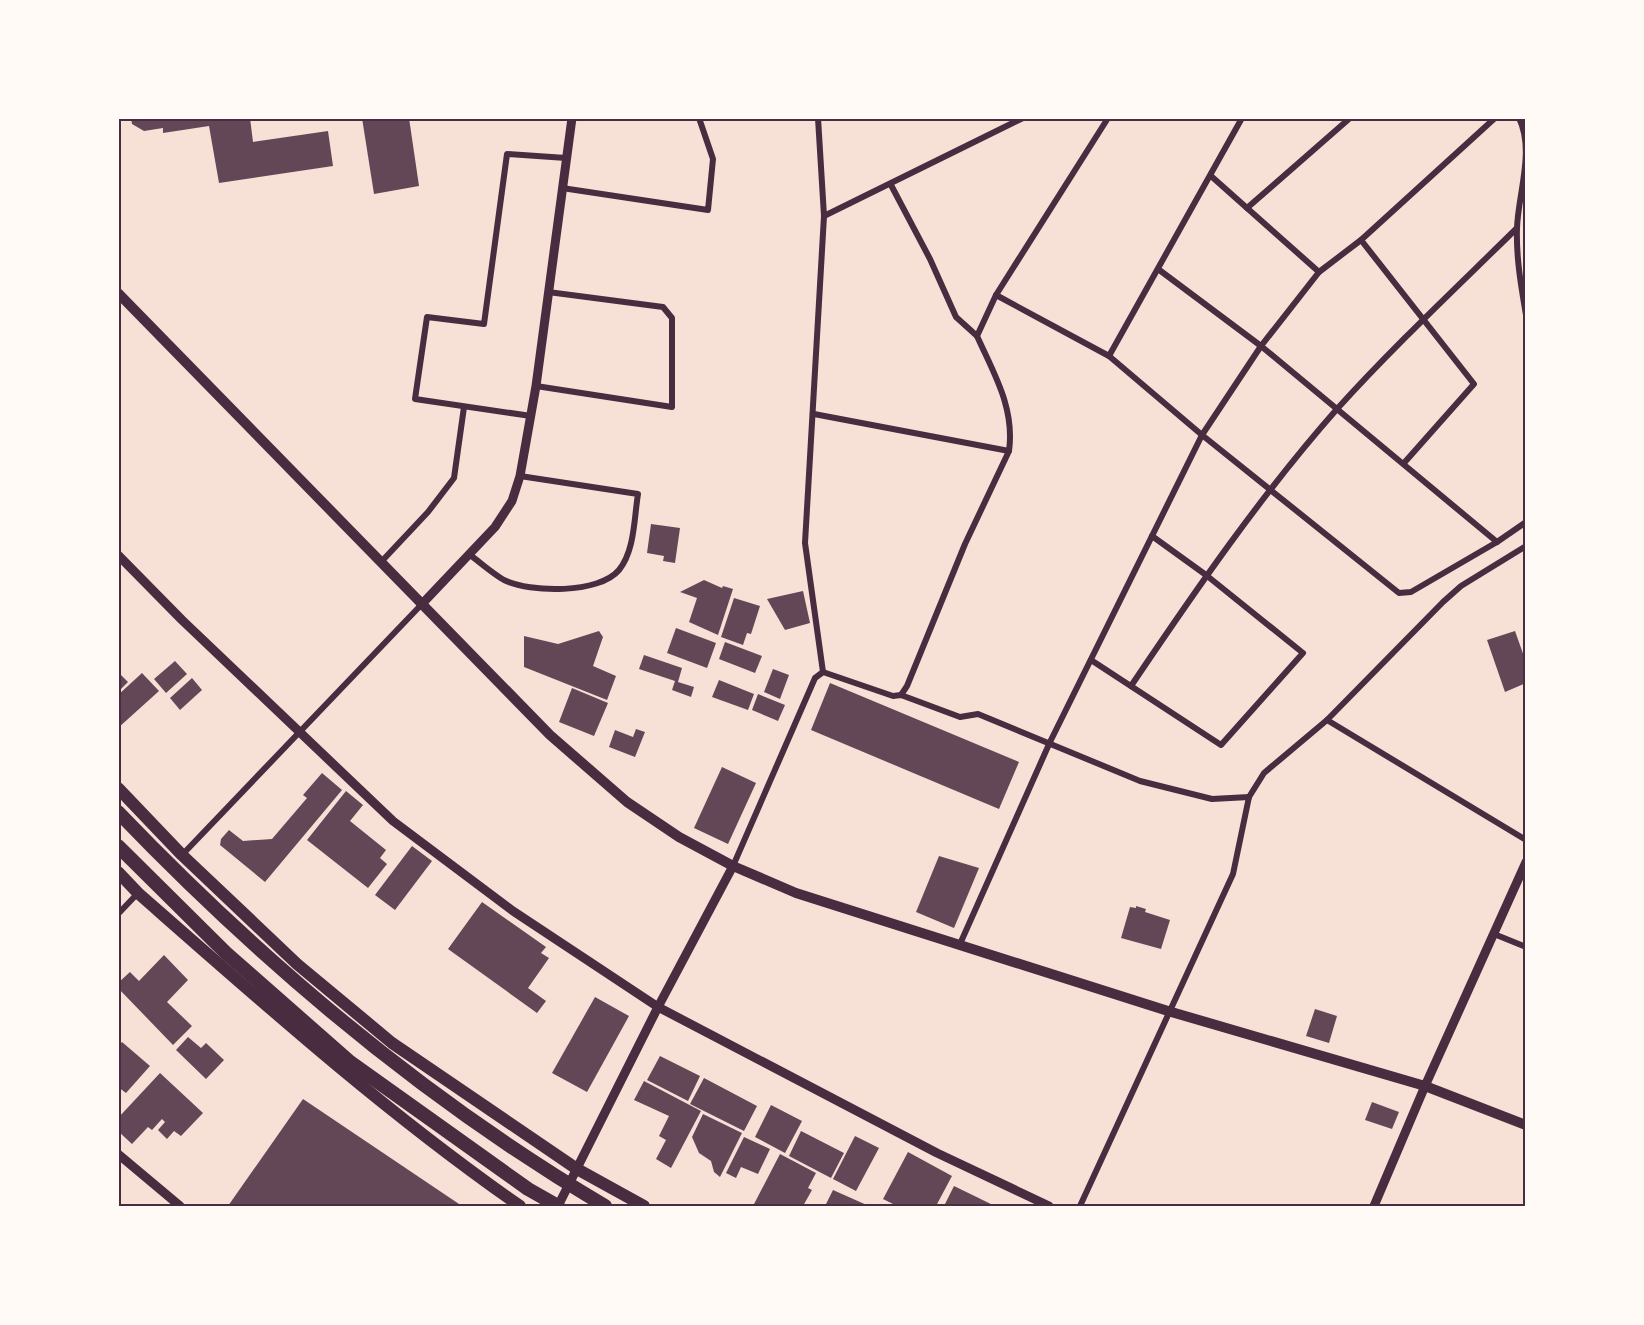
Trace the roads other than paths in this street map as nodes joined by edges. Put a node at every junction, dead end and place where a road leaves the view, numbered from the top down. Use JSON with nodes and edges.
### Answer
{"nodes":[{"id":1,"x":572,"y":118,"type":"edge"},
{"id":2,"x":699,"y":118,"type":"edge"},
{"id":3,"x":818,"y":118,"type":"edge"},
{"id":4,"x":1023,"y":118,"type":"edge"},
{"id":5,"x":1108,"y":118,"type":"edge"},
{"id":6,"x":1242,"y":118,"type":"edge"},
{"id":7,"x":1350,"y":118,"type":"edge"},
{"id":8,"x":1495,"y":118,"type":"edge"},
{"id":9,"x":1519,"y":118,"type":"edge"},
{"id":10,"x":566,"y":158,"type":"junction"},
{"id":11,"x":1211,"y":176,"type":"junction"},
{"id":12,"x":891,"y":184,"type":"junction"},
{"id":13,"x":562,"y":188,"type":"junction"},
{"id":14,"x":1247,"y":208,"type":"junction"},
{"id":15,"x":824,"y":216,"type":"junction"},
{"id":16,"x":1517,"y":228,"type":"junction"},
{"id":17,"x":1361,"y":240,"type":"junction"},
{"id":18,"x":1158,"y":269,"type":"junction"},
{"id":19,"x":1319,"y":272,"type":"junction"},
{"id":20,"x":548,"y":292,"type":"junction"},
{"id":21,"x":118,"y":293,"type":"edge"},
{"id":22,"x":996,"y":295,"type":"junction"},
{"id":23,"x":1526,"y":315,"type":"edge"},
{"id":24,"x":1424,"y":320,"type":"junction"},
{"id":25,"x":977,"y":336,"type":"junction"},
{"id":26,"x":1261,"y":346,"type":"junction"},
{"id":27,"x":1109,"y":356,"type":"junction"},
{"id":28,"x":536,"y":386,"type":"junction"},
{"id":29,"x":464,"y":408,"type":"junction"},
{"id":30,"x":1338,"y":409,"type":"junction"},
{"id":31,"x":814,"y":414,"type":"junction"},
{"id":32,"x":531,"y":416,"type":"junction"},
{"id":33,"x":1202,"y":435,"type":"junction"},
{"id":34,"x":1009,"y":451,"type":"junction"},
{"id":35,"x":1404,"y":463,"type":"junction"},
{"id":36,"x":520,"y":476,"type":"junction"},
{"id":37,"x":1270,"y":490,"type":"junction"},
{"id":38,"x":1526,"y":522,"type":"edge"},
{"id":39,"x":1152,"y":536,"type":"junction"},
{"id":40,"x":1497,"y":542,"type":"junction"},
{"id":41,"x":1526,"y":546,"type":"edge"},
{"id":42,"x":118,"y":555,"type":"edge"},
{"id":43,"x":470,"y":555,"type":"junction"},
{"id":44,"x":382,"y":561,"type":"junction"},
{"id":45,"x":1206,"y":574,"type":"junction"},
{"id":46,"x":422,"y":605,"type":"junction"},
{"id":47,"x":1090,"y":660,"type":"junction"},
{"id":48,"x":824,"y":672,"type":"junction"},
{"id":49,"x":1131,"y":686,"type":"junction"},
{"id":50,"x":901,"y":695,"type":"junction"},
{"id":51,"x":1327,"y":720,"type":"junction"},
{"id":52,"x":300,"y":734,"type":"junction"},
{"id":53,"x":1050,"y":742,"type":"junction"},
{"id":54,"x":118,"y":788,"type":"edge"},
{"id":55,"x":1249,"y":797,"type":"junction"},
{"id":56,"x":118,"y":812,"type":"edge"},
{"id":57,"x":1526,"y":840,"type":"edge"},
{"id":58,"x":118,"y":846,"type":"edge"},
{"id":59,"x":182,"y":855,"type":"junction"},
{"id":60,"x":1526,"y":862,"type":"edge"},
{"id":61,"x":734,"y":866,"type":"junction"},
{"id":62,"x":118,"y":872,"type":"edge"},
{"id":63,"x":138,"y":893,"type":"junction"},
{"id":64,"x":118,"y":914,"type":"edge"},
{"id":65,"x":1494,"y":934,"type":"junction"},
{"id":66,"x":960,"y":944,"type":"junction"},
{"id":67,"x":1526,"y":947,"type":"edge"},
{"id":68,"x":658,"y":1006,"type":"junction"},
{"id":69,"x":1168,"y":1011,"type":"junction"},
{"id":70,"x":1425,"y":1086,"type":"junction"},
{"id":71,"x":1526,"y":1125,"type":"edge"},
{"id":72,"x":118,"y":1154,"type":"edge"},
{"id":73,"x":578,"y":1169,"type":"junction"},
{"id":74,"x":175,"y":1205,"type":"edge"},
{"id":75,"x":520,"y":1206,"type":"edge"},
{"id":76,"x":558,"y":1206,"type":"edge"},
{"id":77,"x":605,"y":1206,"type":"edge"},
{"id":78,"x":644,"y":1206,"type":"edge"},
{"id":79,"x":1049,"y":1206,"type":"edge"},
{"id":80,"x":1080,"y":1206,"type":"edge"},
{"id":81,"x":1374,"y":1206,"type":"edge"}],
"edges":[{"from":1,"to":10,"type":"street"},
{"from":2,"to":13,"type":"street"},
{"from":3,"to":15,"type":"street"},
{"from":4,"to":12,"type":"street"},
{"from":5,"to":22,"type":"street"},
{"from":6,"to":11,"type":"street"},
{"from":7,"to":14,"type":"street"},
{"from":8,"to":17,"type":"street"},
{"from":9,"to":16,"type":"street"},
{"from":10,"to":13,"type":"street"},
{"from":10,"to":29,"type":"street"},
{"from":11,"to":14,"type":"street"},
{"from":11,"to":18,"type":"street"},
{"from":12,"to":15,"type":"street"},
{"from":12,"to":25,"type":"street"},
{"from":13,"to":20,"type":"street"},
{"from":14,"to":19,"type":"street"},
{"from":15,"to":31,"type":"street"},
{"from":16,"to":23,"type":"street"},
{"from":16,"to":24,"type":"street"},
{"from":17,"to":19,"type":"street"},
{"from":17,"to":24,"type":"street"},
{"from":18,"to":26,"type":"street"},
{"from":18,"to":27,"type":"street"},
{"from":19,"to":26,"type":"street"},
{"from":20,"to":28,"type":"street"},
{"from":20,"to":28,"type":"street"},
{"from":21,"to":44,"type":"main road"},
{"from":22,"to":25,"type":"street"},
{"from":22,"to":27,"type":"street"},
{"from":24,"to":30,"type":"street"},
{"from":24,"to":35,"type":"street"},
{"from":25,"to":34,"type":"street"},
{"from":26,"to":30,"type":"street"},
{"from":26,"to":33,"type":"street"},
{"from":27,"to":33,"type":"street"},
{"from":28,"to":32,"type":"street"},
{"from":29,"to":32,"type":"street"},
{"from":29,"to":44,"type":"street"},
{"from":30,"to":35,"type":"street"},
{"from":30,"to":37,"type":"street"},
{"from":31,"to":34,"type":"street"},
{"from":31,"to":48,"type":"street"},
{"from":32,"to":36,"type":"street"},
{"from":33,"to":37,"type":"street"},
{"from":33,"to":39,"type":"street"},
{"from":34,"to":50,"type":"street"},
{"from":35,"to":40,"type":"street"},
{"from":36,"to":43,"type":"street"},
{"from":36,"to":43,"type":"street"},
{"from":37,"to":40,"type":"street"},
{"from":37,"to":45,"type":"street"},
{"from":38,"to":40,"type":"street"},
{"from":39,"to":45,"type":"street"},
{"from":39,"to":47,"type":"street"},
{"from":41,"to":51,"type":"street"},
{"from":42,"to":52,"type":"street"},
{"from":43,"to":46,"type":"street"},
{"from":44,"to":46,"type":"main road"},
{"from":45,"to":49,"type":"street"},
{"from":45,"to":49,"type":"street"},
{"from":46,"to":52,"type":"street"},
{"from":46,"to":61,"type":"main road"},
{"from":47,"to":49,"type":"street"},
{"from":47,"to":53,"type":"street"},
{"from":48,"to":50,"type":"street"},
{"from":48,"to":61,"type":"street"},
{"from":50,"to":53,"type":"street"},
{"from":51,"to":55,"type":"street"},
{"from":51,"to":57,"type":"street"},
{"from":52,"to":59,"type":"street"},
{"from":52,"to":68,"type":"street"},
{"from":53,"to":55,"type":"street"},
{"from":53,"to":66,"type":"street"},
{"from":54,"to":59,"type":"highway"},
{"from":55,"to":69,"type":"street"},
{"from":56,"to":77,"type":"highway"},
{"from":58,"to":76,"type":"highway"},
{"from":59,"to":73,"type":"highway"},
{"from":60,"to":65,"type":"street"},
{"from":61,"to":66,"type":"main road"},
{"from":61,"to":68,"type":"street"},
{"from":62,"to":63,"type":"highway"},
{"from":63,"to":64,"type":"street"},
{"from":63,"to":75,"type":"highway"},
{"from":65,"to":67,"type":"street"},
{"from":65,"to":70,"type":"street"},
{"from":66,"to":69,"type":"main road"},
{"from":68,"to":73,"type":"street"},
{"from":68,"to":79,"type":"street"},
{"from":69,"to":70,"type":"main road"},
{"from":69,"to":80,"type":"street"},
{"from":70,"to":71,"type":"main road"},
{"from":70,"to":81,"type":"street"},
{"from":72,"to":74,"type":"street"},
{"from":73,"to":76,"type":"street"},
{"from":73,"to":78,"type":"highway"}]}
